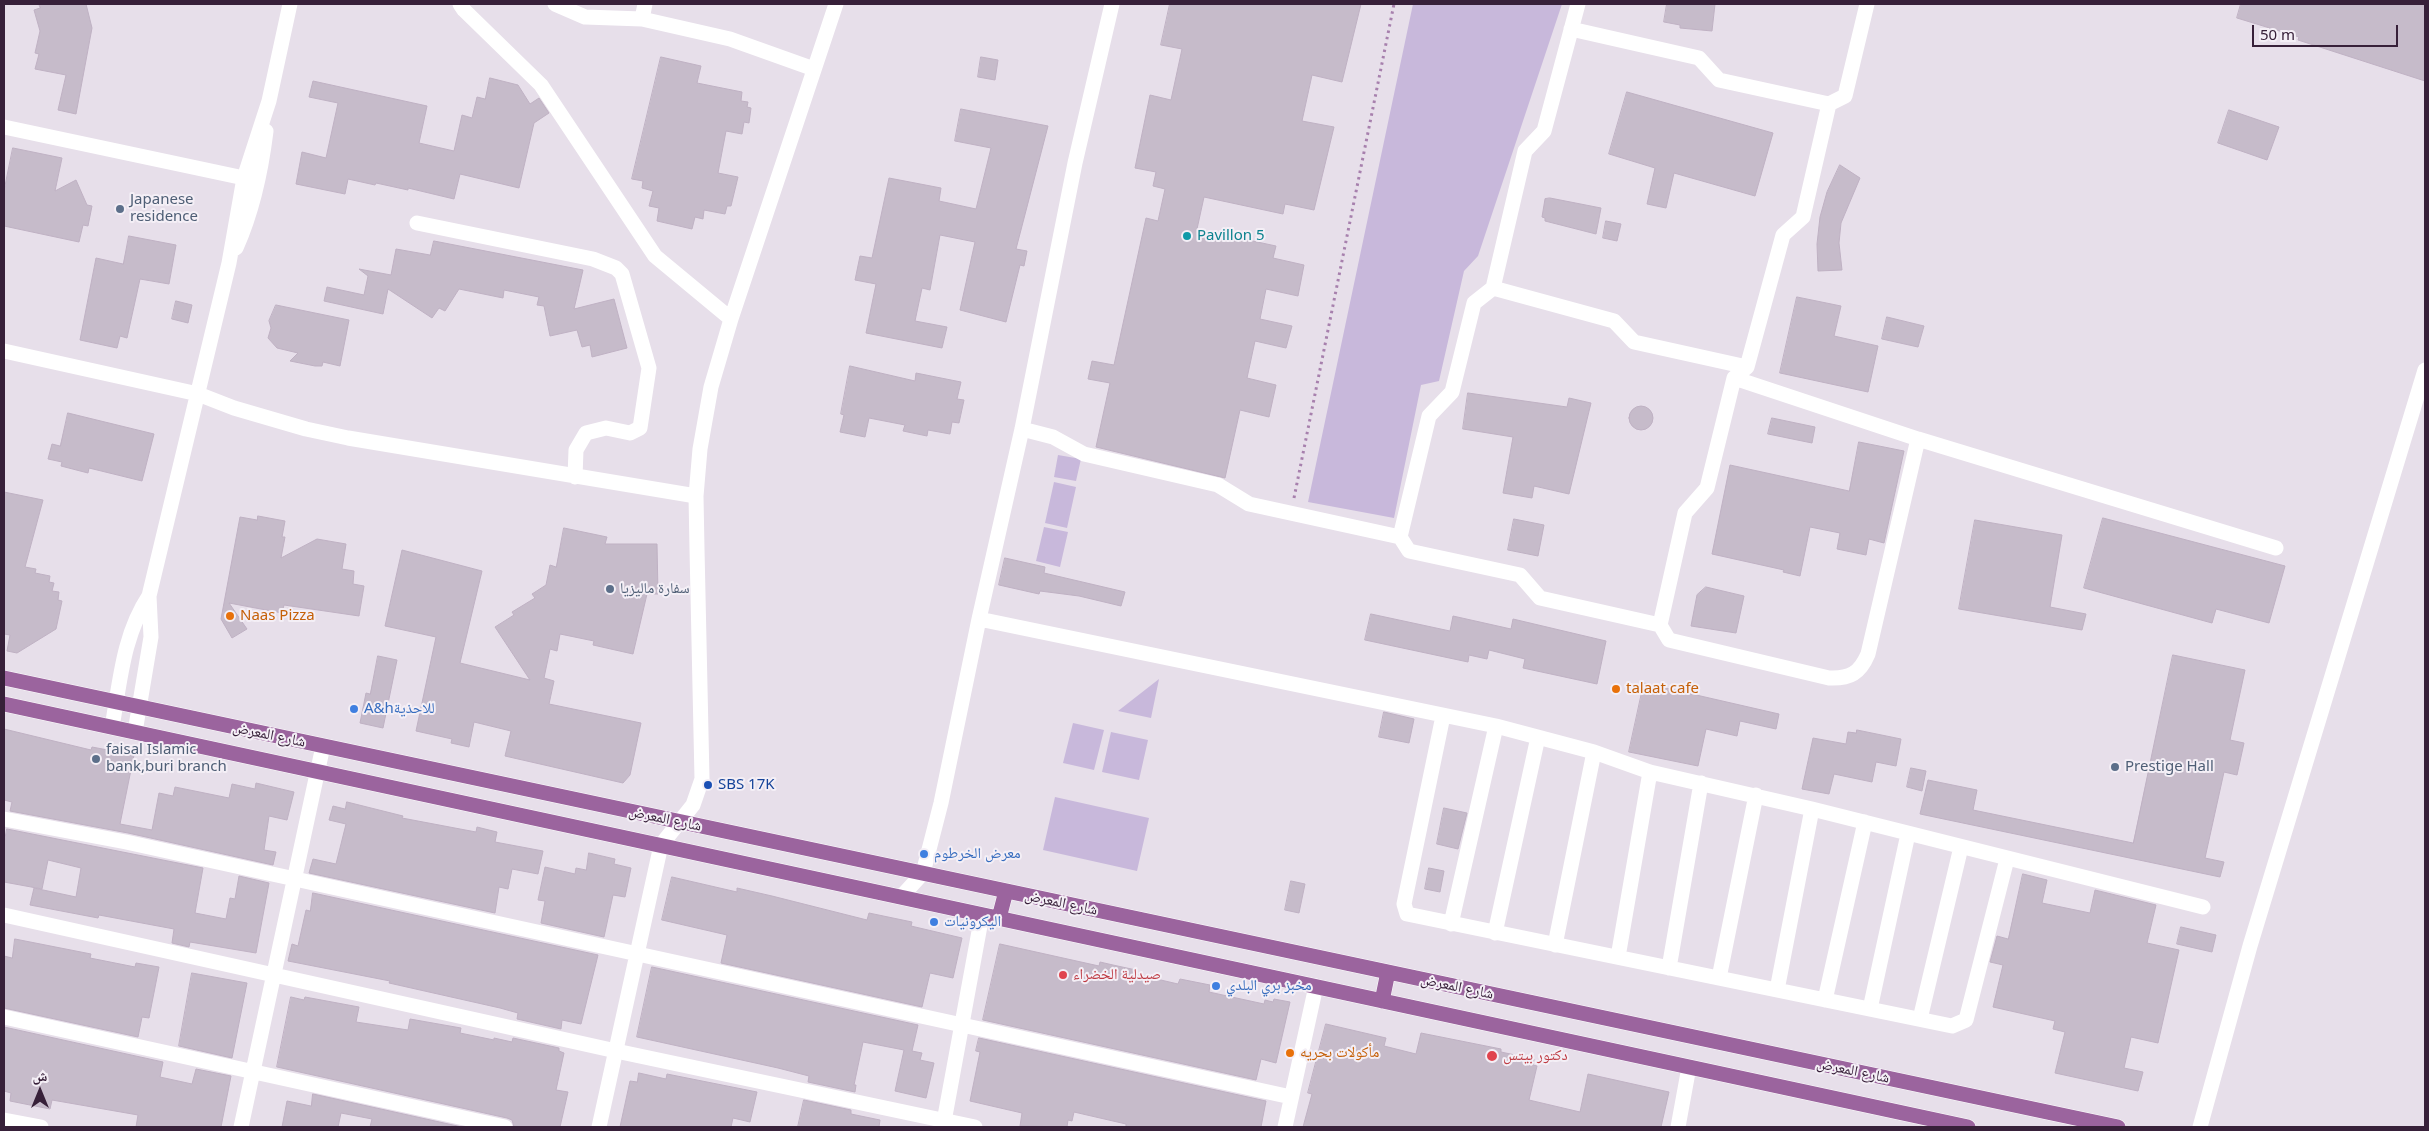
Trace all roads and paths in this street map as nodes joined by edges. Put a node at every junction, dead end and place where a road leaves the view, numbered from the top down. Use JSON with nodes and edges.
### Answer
{"nodes":[{"id":1,"x":290,"y":4,"type":"edge"},
{"id":2,"x":555,"y":4,"type":"edge"},
{"id":3,"x":645,"y":4,"type":"edge"},
{"id":4,"x":836,"y":4,"type":"edge"},
{"id":5,"x":1112,"y":4,"type":"edge"},
{"id":6,"x":1394,"y":4,"type":"edge"},
{"id":7,"x":1578,"y":4,"type":"edge"},
{"id":8,"x":1867,"y":4,"type":"edge"},
{"id":9,"x":464,"y":6,"type":"edge"},
{"id":10,"x":642,"y":19,"type":"junction"},
{"id":11,"x":1571,"y":29,"type":"junction"},
{"id":12,"x":814,"y":69,"type":"junction"},
{"id":13,"x":269,"y":101,"type":"junction"},
{"id":14,"x":1829,"y":104,"type":"junction"},
{"id":15,"x":4,"y":128,"type":"edge"},
{"id":16,"x":244,"y":178,"type":"junction"},
{"id":17,"x":417,"y":223,"type":"dead end"},
{"id":18,"x":229,"y":263,"type":"junction"},
{"id":19,"x":1493,"y":288,"type":"junction"},
{"id":20,"x":731,"y":319,"type":"junction"},
{"id":21,"x":4,"y":351,"type":"edge"},
{"id":22,"x":1747,"y":367,"type":"junction"},
{"id":23,"x":2425,"y":370,"type":"edge"},
{"id":24,"x":1734,"y":378,"type":"junction"},
{"id":25,"x":198,"y":394,"type":"junction"},
{"id":26,"x":1022,"y":429,"type":"junction"},
{"id":27,"x":1918,"y":439,"type":"junction"},
{"id":28,"x":575,"y":477,"type":"junction"},
{"id":29,"x":696,"y":496,"type":"junction"},
{"id":30,"x":1291,"y":514,"type":"junction"},
{"id":31,"x":1400,"y":537,"type":"junction"},
{"id":32,"x":2276,"y":548,"type":"dead end"},
{"id":33,"x":149,"y":596,"type":"junction"},
{"id":34,"x":979,"y":619,"type":"junction"},
{"id":35,"x":1660,"y":625,"type":"junction"},
{"id":36,"x":4,"y":678,"type":"edge"},
{"id":37,"x":116,"y":702,"type":"junction"},
{"id":38,"x":4,"y":704,"type":"edge"},
{"id":39,"x":140,"y":707,"type":"junction"},
{"id":40,"x":1444,"y":716,"type":"junction"},
{"id":41,"x":1496,"y":726,"type":"junction"},
{"id":42,"x":112,"y":727,"type":"junction"},
{"id":43,"x":136,"y":732,"type":"junction"},
{"id":44,"x":1538,"y":737,"type":"junction"},
{"id":45,"x":324,"y":746,"type":"junction"},
{"id":46,"x":1594,"y":752,"type":"junction"},
{"id":47,"x":318,"y":772,"type":"junction"},
{"id":48,"x":1650,"y":772,"type":"junction"},
{"id":49,"x":1701,"y":783,"type":"junction"},
{"id":50,"x":1756,"y":795,"type":"junction"},
{"id":51,"x":1812,"y":809,"type":"junction"},
{"id":52,"x":4,"y":819,"type":"edge"},
{"id":53,"x":681,"y":822,"type":"junction"},
{"id":54,"x":1865,"y":822,"type":"junction"},
{"id":55,"x":1908,"y":834,"type":"junction"},
{"id":56,"x":661,"y":845,"type":"junction"},
{"id":57,"x":1961,"y":847,"type":"junction"},
{"id":58,"x":2007,"y":859,"type":"junction"},
{"id":59,"x":923,"y":874,"type":"junction"},
{"id":60,"x":294,"y":879,"type":"junction"},
{"id":61,"x":1006,"y":891,"type":"junction"},
{"id":62,"x":901,"y":897,"type":"junction"},
{"id":63,"x":2203,"y":907,"type":"dead end"},
{"id":64,"x":4,"y":915,"type":"edge"},
{"id":65,"x":982,"y":915,"type":"junction"},
{"id":66,"x":999,"y":918,"type":"junction"},
{"id":67,"x":1451,"y":924,"type":"junction"},
{"id":68,"x":1495,"y":932,"type":"junction"},
{"id":69,"x":1556,"y":945,"type":"junction"},
{"id":70,"x":637,"y":954,"type":"junction"},
{"id":71,"x":1618,"y":957,"type":"junction"},
{"id":72,"x":1669,"y":968,"type":"junction"},
{"id":73,"x":1388,"y":972,"type":"junction"},
{"id":74,"x":274,"y":975,"type":"junction"},
{"id":75,"x":1719,"y":978,"type":"junction"},
{"id":76,"x":1316,"y":986,"type":"junction"},
{"id":77,"x":1777,"y":990,"type":"junction"},
{"id":78,"x":1825,"y":1000,"type":"junction"},
{"id":79,"x":1382,"y":1001,"type":"junction"},
{"id":80,"x":1870,"y":1009,"type":"junction"},
{"id":81,"x":4,"y":1017,"type":"edge"},
{"id":82,"x":1920,"y":1019,"type":"junction"},
{"id":83,"x":961,"y":1026,"type":"junction"},
{"id":84,"x":616,"y":1051,"type":"junction"},
{"id":85,"x":1689,"y":1067,"type":"junction"},
{"id":86,"x":253,"y":1070,"type":"junction"},
{"id":87,"x":1291,"y":1097,"type":"junction"},
{"id":88,"x":4,"y":1120,"type":"edge"},
{"id":89,"x":944,"y":1124,"type":"edge"},
{"id":90,"x":41,"y":1127,"type":"edge"},
{"id":91,"x":241,"y":1127,"type":"edge"},
{"id":92,"x":505,"y":1127,"type":"edge"},
{"id":93,"x":599,"y":1127,"type":"edge"},
{"id":94,"x":975,"y":1127,"type":"edge"},
{"id":95,"x":1285,"y":1127,"type":"edge"},
{"id":96,"x":1678,"y":1127,"type":"edge"},
{"id":97,"x":1968,"y":1127,"type":"edge"},
{"id":98,"x":2118,"y":1127,"type":"edge"},
{"id":99,"x":2200,"y":1127,"type":"edge"}],
"edges":[{"from":1,"to":13,"type":"street"},
{"from":2,"to":10,"type":"street"},
{"from":3,"to":10,"type":"street"},
{"from":4,"to":12,"type":"street"},
{"from":5,"to":26,"type":"street"},
{"from":6,"to":30,"type":"path"},
{"from":7,"to":11,"type":"street"},
{"from":8,"to":14,"type":"street"},
{"from":9,"to":20,"type":"street"},
{"from":10,"to":12,"type":"street"},
{"from":11,"to":14,"type":"street"},
{"from":11,"to":19,"type":"street"},
{"from":12,"to":20,"type":"street"},
{"from":13,"to":16,"type":"street"},
{"from":13,"to":18,"type":"street"},
{"from":14,"to":22,"type":"street"},
{"from":15,"to":16,"type":"street"},
{"from":16,"to":18,"type":"street"},
{"from":17,"to":28,"type":"street"},
{"from":18,"to":25,"type":"street"},
{"from":19,"to":22,"type":"street"},
{"from":19,"to":31,"type":"street"},
{"from":20,"to":29,"type":"street"},
{"from":21,"to":25,"type":"street"},
{"from":22,"to":24,"type":"street"},
{"from":23,"to":99,"type":"street"},
{"from":24,"to":27,"type":"street"},
{"from":24,"to":35,"type":"street"},
{"from":25,"to":28,"type":"street"},
{"from":25,"to":33,"type":"street"},
{"from":26,"to":30,"type":"street"},
{"from":26,"to":34,"type":"street"},
{"from":27,"to":32,"type":"street"},
{"from":27,"to":35,"type":"street"},
{"from":28,"to":29,"type":"street"},
{"from":29,"to":53,"type":"street"},
{"from":30,"to":31,"type":"street"},
{"from":31,"to":35,"type":"street"},
{"from":33,"to":37,"type":"street"},
{"from":33,"to":39,"type":"street"},
{"from":34,"to":40,"type":"street"},
{"from":34,"to":59,"type":"street"},
{"from":36,"to":37,"type":"main road","name":"شارع المعرض"},
{"from":37,"to":39,"type":"main road","name":"شارع المعرض"},
{"from":37,"to":42,"type":"street"},
{"from":38,"to":42,"type":"main road","name":"شارع المعرض"},
{"from":39,"to":43,"type":"street"},
{"from":39,"to":45,"type":"main road","name":"شارع المعرض"},
{"from":40,"to":41,"type":"street"},
{"from":40,"to":67,"type":"street"},
{"from":41,"to":44,"type":"street"},
{"from":41,"to":67,"type":"street"},
{"from":42,"to":43,"type":"main road","name":"شارع المعرض"},
{"from":43,"to":47,"type":"main road","name":"شارع المعرض"},
{"from":44,"to":46,"type":"street"},
{"from":44,"to":68,"type":"street"},
{"from":45,"to":47,"type":"street"},
{"from":45,"to":53,"type":"main road","name":"شارع المعرض"},
{"from":46,"to":48,"type":"street"},
{"from":46,"to":69,"type":"street"},
{"from":47,"to":56,"type":"main road","name":"شارع المعرض"},
{"from":47,"to":60,"type":"street"},
{"from":48,"to":49,"type":"street"},
{"from":48,"to":71,"type":"street"},
{"from":49,"to":50,"type":"street"},
{"from":49,"to":72,"type":"street"},
{"from":50,"to":51,"type":"street"},
{"from":50,"to":75,"type":"street"},
{"from":51,"to":54,"type":"street"},
{"from":51,"to":77,"type":"street"},
{"from":52,"to":60,"type":"street"},
{"from":53,"to":56,"type":"street"},
{"from":53,"to":59,"type":"main road","name":"شارع المعرض"},
{"from":54,"to":55,"type":"street"},
{"from":54,"to":78,"type":"street"},
{"from":55,"to":57,"type":"street"},
{"from":55,"to":80,"type":"street"},
{"from":56,"to":62,"type":"main road","name":"شارع المعرض"},
{"from":56,"to":70,"type":"street"},
{"from":57,"to":58,"type":"street"},
{"from":57,"to":82,"type":"street"},
{"from":58,"to":63,"type":"street"},
{"from":58,"to":82,"type":"street"},
{"from":59,"to":61,"type":"main road","name":"شارع المعرض"},
{"from":59,"to":62,"type":"street"},
{"from":60,"to":70,"type":"street"},
{"from":60,"to":74,"type":"street"},
{"from":61,"to":66,"type":"main road"},
{"from":61,"to":73,"type":"main road","name":"شارع المعرض"},
{"from":62,"to":65,"type":"main road","name":"شارع المعرض"},
{"from":64,"to":74,"type":"street"},
{"from":65,"to":66,"type":"main road","name":"شارع المعرض"},
{"from":65,"to":83,"type":"street"},
{"from":66,"to":76,"type":"main road","name":"شارع المعرض"},
{"from":67,"to":68,"type":"street"},
{"from":68,"to":69,"type":"street"},
{"from":69,"to":71,"type":"street"},
{"from":70,"to":83,"type":"street"},
{"from":70,"to":84,"type":"street"},
{"from":71,"to":72,"type":"street"},
{"from":72,"to":75,"type":"street"},
{"from":73,"to":79,"type":"main road"},
{"from":73,"to":98,"type":"main road","name":"شارع المعرض"},
{"from":74,"to":84,"type":"street"},
{"from":74,"to":86,"type":"street"},
{"from":75,"to":77,"type":"street"},
{"from":76,"to":79,"type":"main road","name":"شارع المعرض"},
{"from":76,"to":87,"type":"street"},
{"from":77,"to":78,"type":"street"},
{"from":78,"to":80,"type":"street"},
{"from":79,"to":85,"type":"main road","name":"شارع المعرض"},
{"from":80,"to":82,"type":"street"},
{"from":81,"to":86,"type":"street"},
{"from":83,"to":87,"type":"street"},
{"from":83,"to":89,"type":"street"},
{"from":84,"to":89,"type":"street"},
{"from":84,"to":93,"type":"street"},
{"from":85,"to":96,"type":"street"},
{"from":85,"to":97,"type":"main road","name":"شارع المعرض"},
{"from":86,"to":91,"type":"street"},
{"from":86,"to":92,"type":"street"},
{"from":87,"to":95,"type":"street"},
{"from":88,"to":90,"type":"street"},
{"from":89,"to":94,"type":"street"}]}
